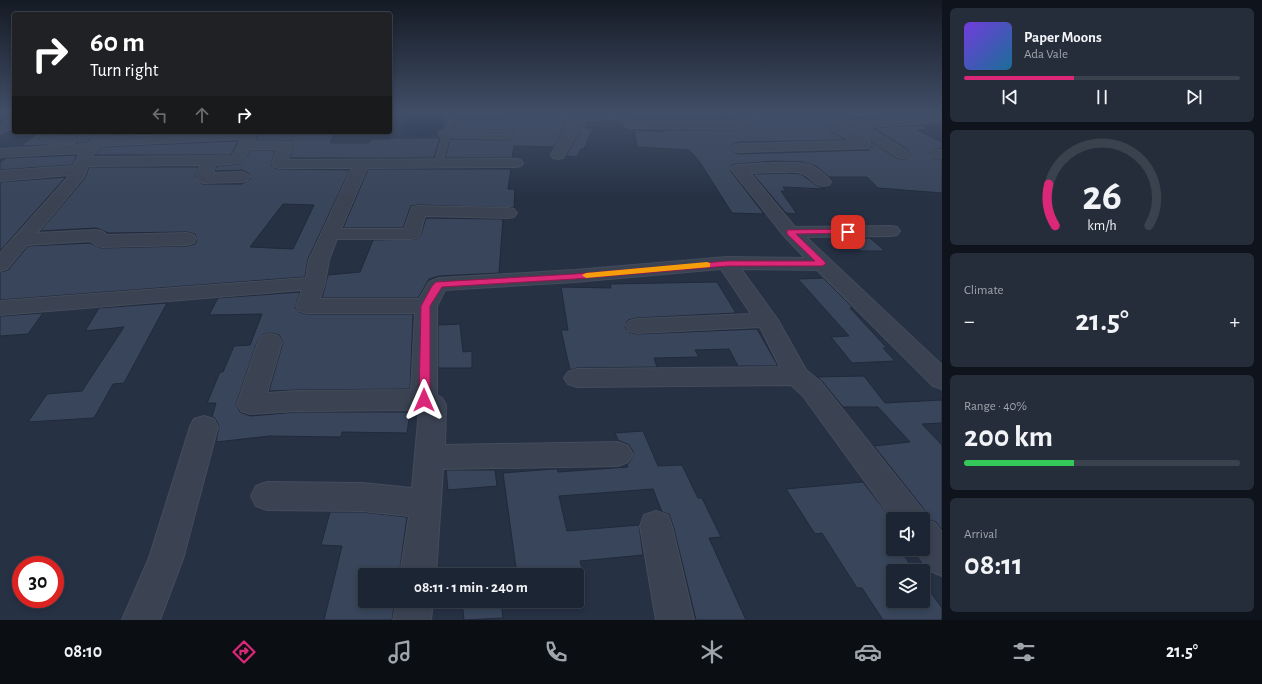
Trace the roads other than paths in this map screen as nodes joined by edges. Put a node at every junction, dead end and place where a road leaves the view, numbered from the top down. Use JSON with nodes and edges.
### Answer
{"nodes":[{"id":1,"x":92,"y":141,"type":"edge"},
{"id":2,"x":98,"y":141,"type":"edge"},
{"id":3,"x":247,"y":141,"type":"edge"},
{"id":4,"x":267,"y":141,"type":"edge"},
{"id":5,"x":444,"y":141,"type":"edge"},
{"id":6,"x":566,"y":141,"type":"edge"},
{"id":7,"x":858,"y":141,"type":"edge"},
{"id":8,"x":882,"y":141,"type":"edge"},
{"id":9,"x":739,"y":148,"type":"dead end"},
{"id":10,"x":0,"y":153,"type":"edge"},
{"id":11,"x":902,"y":154,"type":"dead end"},
{"id":12,"x":558,"y":155,"type":"dead end"},
{"id":13,"x":211,"y":160,"type":"junction"},
{"id":14,"x":516,"y":163,"type":"dead end"},
{"id":15,"x":361,"y":164,"type":"junction"},
{"id":16,"x":438,"y":164,"type":"junction"},
{"id":17,"x":81,"y":166,"type":"junction"},
{"id":18,"x":0,"y":176,"type":"edge"},
{"id":19,"x":242,"y":177,"type":"dead end"},
{"id":20,"x":823,"y":182,"type":"dead end"},
{"id":21,"x":508,"y":214,"type":"dead end"},
{"id":22,"x":891,"y":231,"type":"dead end"},
{"id":23,"x":790,"y":232,"type":"junction"},
{"id":24,"x":331,"y":234,"type":"junction"},
{"id":25,"x":187,"y":239,"type":"dead end"},
{"id":26,"x":21,"y":240,"type":"junction"},
{"id":27,"x":727,"y":263,"type":"junction"},
{"id":28,"x":822,"y":264,"type":"junction"},
{"id":29,"x":0,"y":265,"type":"edge"},
{"id":30,"x":315,"y":283,"type":"junction"},
{"id":31,"x":426,"y":306,"type":"junction"},
{"id":32,"x":0,"y":308,"type":"edge"},
{"id":33,"x":766,"y":320,"type":"junction"},
{"id":34,"x":637,"y":326,"type":"dead end"},
{"id":35,"x":270,"y":342,"type":"dead end"},
{"id":36,"x":797,"y":376,"type":"junction"},
{"id":37,"x":577,"y":378,"type":"dead end"},
{"id":38,"x":942,"y":380,"type":"edge"},
{"id":39,"x":424,"y":400,"type":"junction"},
{"id":40,"x":204,"y":427,"type":"dead end"},
{"id":41,"x":618,"y":454,"type":"dead end"},
{"id":42,"x":429,"y":457,"type":"junction"},
{"id":43,"x":267,"y":496,"type":"dead end"},
{"id":44,"x":426,"y":504,"type":"junction"},
{"id":45,"x":906,"y":512,"type":"edge"},
{"id":46,"x":656,"y":526,"type":"dead end"},
{"id":47,"x":930,"y":543,"type":"edge"},
{"id":48,"x":942,"y":559,"type":"edge"},
{"id":49,"x":419,"y":568,"type":"edge"},
{"id":50,"x":414,"y":608,"type":"edge"},
{"id":51,"x":141,"y":620,"type":"edge"},
{"id":52,"x":412,"y":620,"type":"edge"},
{"id":53,"x":675,"y":620,"type":"edge"}],
"edges":[{"from":1,"to":10,"type":"street"},
{"from":2,"to":17,"type":"street"},
{"from":3,"to":13,"type":"street"},
{"from":4,"to":15,"type":"street"},
{"from":5,"to":16,"type":"lane"},
{"from":6,"to":12,"type":"street"},
{"from":7,"to":9,"type":"street"},
{"from":8,"to":11,"type":"street"},
{"from":13,"to":17,"type":"street"},
{"from":13,"to":19,"type":"street"},
{"from":14,"to":16,"type":"street"},
{"from":15,"to":16,"type":"street"},
{"from":15,"to":24,"type":"street"},
{"from":17,"to":18,"type":"street"},
{"from":17,"to":26,"type":"street"},
{"from":20,"to":23,"type":"street"},
{"from":21,"to":24,"type":"street"},
{"from":22,"to":23,"type":"street"},
{"from":23,"to":28,"type":"street"},
{"from":24,"to":30,"type":"street"},
{"from":25,"to":26,"type":"street"},
{"from":26,"to":29,"type":"street"},
{"from":27,"to":28,"type":"street"},
{"from":27,"to":31,"type":"street"},
{"from":27,"to":33,"type":"street"},
{"from":28,"to":38,"type":"street"},
{"from":30,"to":31,"type":"street"},
{"from":30,"to":32,"type":"street"},
{"from":31,"to":39,"type":"street"},
{"from":33,"to":34,"type":"street"},
{"from":33,"to":36,"type":"street"},
{"from":35,"to":39,"type":"street"},
{"from":36,"to":37,"type":"street"},
{"from":36,"to":45,"type":"street"},
{"from":39,"to":42,"type":"street"},
{"from":40,"to":51,"type":"street"},
{"from":41,"to":42,"type":"street"},
{"from":42,"to":44,"type":"street"},
{"from":43,"to":44,"type":"street"},
{"from":44,"to":49,"type":"street"},
{"from":46,"to":53,"type":"street"},
{"from":47,"to":48,"type":"street"},
{"from":50,"to":52,"type":"street"}]}
